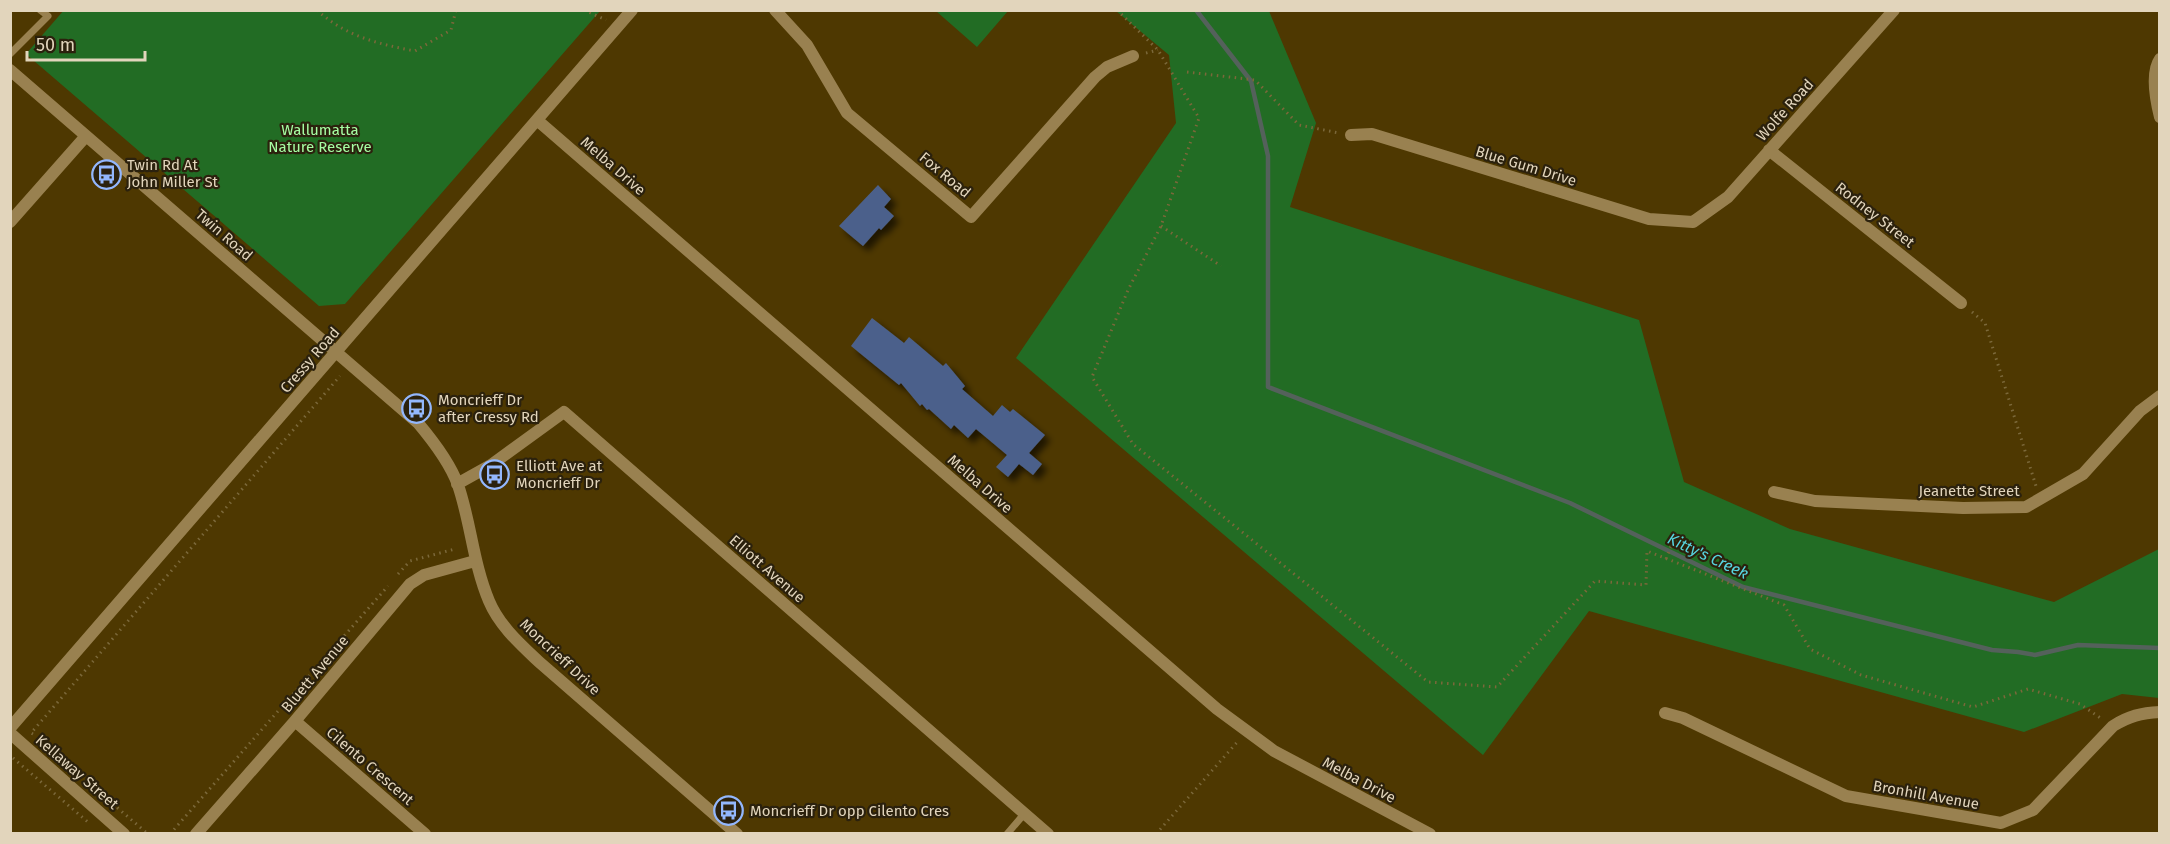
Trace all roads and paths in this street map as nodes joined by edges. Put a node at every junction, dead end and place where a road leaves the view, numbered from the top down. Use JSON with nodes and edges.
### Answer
{"nodes":[{"id":1,"x":40,"y":10,"type":"edge"},
{"id":2,"x":317,"y":10,"type":"edge"},
{"id":3,"x":456,"y":10,"type":"edge"},
{"id":4,"x":584,"y":10,"type":"edge"},
{"id":5,"x":632,"y":10,"type":"edge"},
{"id":6,"x":775,"y":10,"type":"edge"},
{"id":7,"x":1117,"y":10,"type":"edge"},
{"id":8,"x":1894,"y":10,"type":"edge"},
{"id":9,"x":619,"y":26,"type":"junction"},
{"id":10,"x":10,"y":54,"type":"edge"},
{"id":11,"x":1132,"y":56,"type":"dead end"},
{"id":12,"x":2160,"y":59,"type":"edge"},
{"id":13,"x":10,"y":70,"type":"edge"},
{"id":14,"x":1187,"y":72,"type":"dead end"},
{"id":15,"x":2160,"y":117,"type":"edge"},
{"id":16,"x":537,"y":120,"type":"junction"},
{"id":17,"x":1351,"y":135,"type":"joint"},
{"id":18,"x":86,"y":136,"type":"junction"},
{"id":19,"x":1769,"y":150,"type":"junction"},
{"id":20,"x":10,"y":222,"type":"edge"},
{"id":21,"x":1693,"y":222,"type":"joint"},
{"id":22,"x":1161,"y":226,"type":"junction"},
{"id":23,"x":1221,"y":266,"type":"dead end"},
{"id":24,"x":1961,"y":303,"type":"joint"},
{"id":25,"x":336,"y":352,"type":"junction"},
{"id":26,"x":340,"y":376,"type":"dead end"},
{"id":27,"x":2160,"y":396,"type":"edge"},
{"id":28,"x":457,"y":484,"type":"junction"},
{"id":29,"x":1774,"y":492,"type":"dead end"},
{"id":30,"x":2040,"y":499,"type":"junction"},
{"id":31,"x":1674,"y":539,"type":"dead end"},
{"id":32,"x":455,"y":549,"type":"dead end"},
{"id":33,"x":1666,"y":559,"type":"junction"},
{"id":34,"x":475,"y":561,"type":"junction"},
{"id":35,"x":2160,"y":712,"type":"edge"},
{"id":36,"x":1665,"y":713,"type":"dead end"},
{"id":37,"x":295,"y":721,"type":"junction"},
{"id":38,"x":2113,"y":726,"type":"junction"},
{"id":39,"x":10,"y":728,"type":"edge"},
{"id":40,"x":1246,"y":732,"type":"junction"},
{"id":41,"x":10,"y":733,"type":"edge"},
{"id":42,"x":32,"y":733,"type":"dead end"},
{"id":43,"x":13,"y":758,"type":"dead end"},
{"id":44,"x":1025,"y":813,"type":"junction"},
{"id":45,"x":92,"y":826,"type":"dead end"},
{"id":46,"x":124,"y":834,"type":"edge"},
{"id":47,"x":170,"y":834,"type":"edge"},
{"id":48,"x":196,"y":834,"type":"edge"},
{"id":49,"x":425,"y":834,"type":"edge"},
{"id":50,"x":737,"y":834,"type":"edge"},
{"id":51,"x":1007,"y":834,"type":"edge"},
{"id":52,"x":1048,"y":834,"type":"edge"},
{"id":53,"x":1156,"y":834,"type":"edge"},
{"id":54,"x":1430,"y":834,"type":"edge"}],
"edges":[{"from":1,"to":10,"type":"lane"},
{"from":2,"to":3,"type":"path"},
{"from":4,"to":9,"type":"path"},
{"from":5,"to":9,"type":"street","name":"Cressy Road"},
{"from":6,"to":11,"type":"street","name":"Fox Road"},
{"from":7,"to":22,"type":"path"},
{"from":8,"to":19,"type":"street","name":"Wolfe Road"},
{"from":9,"to":16,"type":"street","name":"Cressy Road"},
{"from":12,"to":15,"type":"street"},
{"from":13,"to":18,"type":"street","name":"Twin Road"},
{"from":14,"to":17,"type":"path"},
{"from":16,"to":25,"type":"street","name":"Cressy Road"},
{"from":16,"to":40,"type":"street","name":"Melba Drive"},
{"from":17,"to":21,"type":"street","name":"Blue Gum Drive"},
{"from":18,"to":20,"type":"street"},
{"from":18,"to":25,"type":"street","name":"Twin Road"},
{"from":19,"to":21,"type":"street","name":"Wolfe Road"},
{"from":19,"to":24,"type":"street","name":"Rodney Street"},
{"from":22,"to":23,"type":"path"},
{"from":22,"to":33,"type":"path"},
{"from":24,"to":30,"type":"path"},
{"from":25,"to":28,"type":"street","name":"Moncrieff Drive"},
{"from":25,"to":39,"type":"street","name":"Cressy Road"},
{"from":26,"to":42,"type":"path"},
{"from":27,"to":30,"type":"street","name":"Jeanette Street"},
{"from":28,"to":34,"type":"street","name":"Moncrieff Drive"},
{"from":28,"to":44,"type":"street","name":"Elliott Avenue"},
{"from":29,"to":30,"type":"street","name":"Jeanette Street"},
{"from":31,"to":33,"type":"path"},
{"from":32,"to":47,"type":"path"},
{"from":33,"to":38,"type":"path"},
{"from":34,"to":37,"type":"street","name":"Bluett Avenue"},
{"from":34,"to":50,"type":"street","name":"Moncrieff Drive"},
{"from":35,"to":38,"type":"street","name":"Bronhill Avenue"},
{"from":36,"to":38,"type":"street","name":"Bronhill Avenue"},
{"from":37,"to":48,"type":"street","name":"Bluett Avenue"},
{"from":37,"to":49,"type":"street","name":"Cilento Crescent"},
{"from":40,"to":53,"type":"path"},
{"from":40,"to":54,"type":"street","name":"Melba Drive"},
{"from":41,"to":46,"type":"street","name":"Kellaway Street"},
{"from":43,"to":45,"type":"path"},
{"from":44,"to":51,"type":"lane"},
{"from":44,"to":52,"type":"street","name":"Elliott Avenue"}]}
